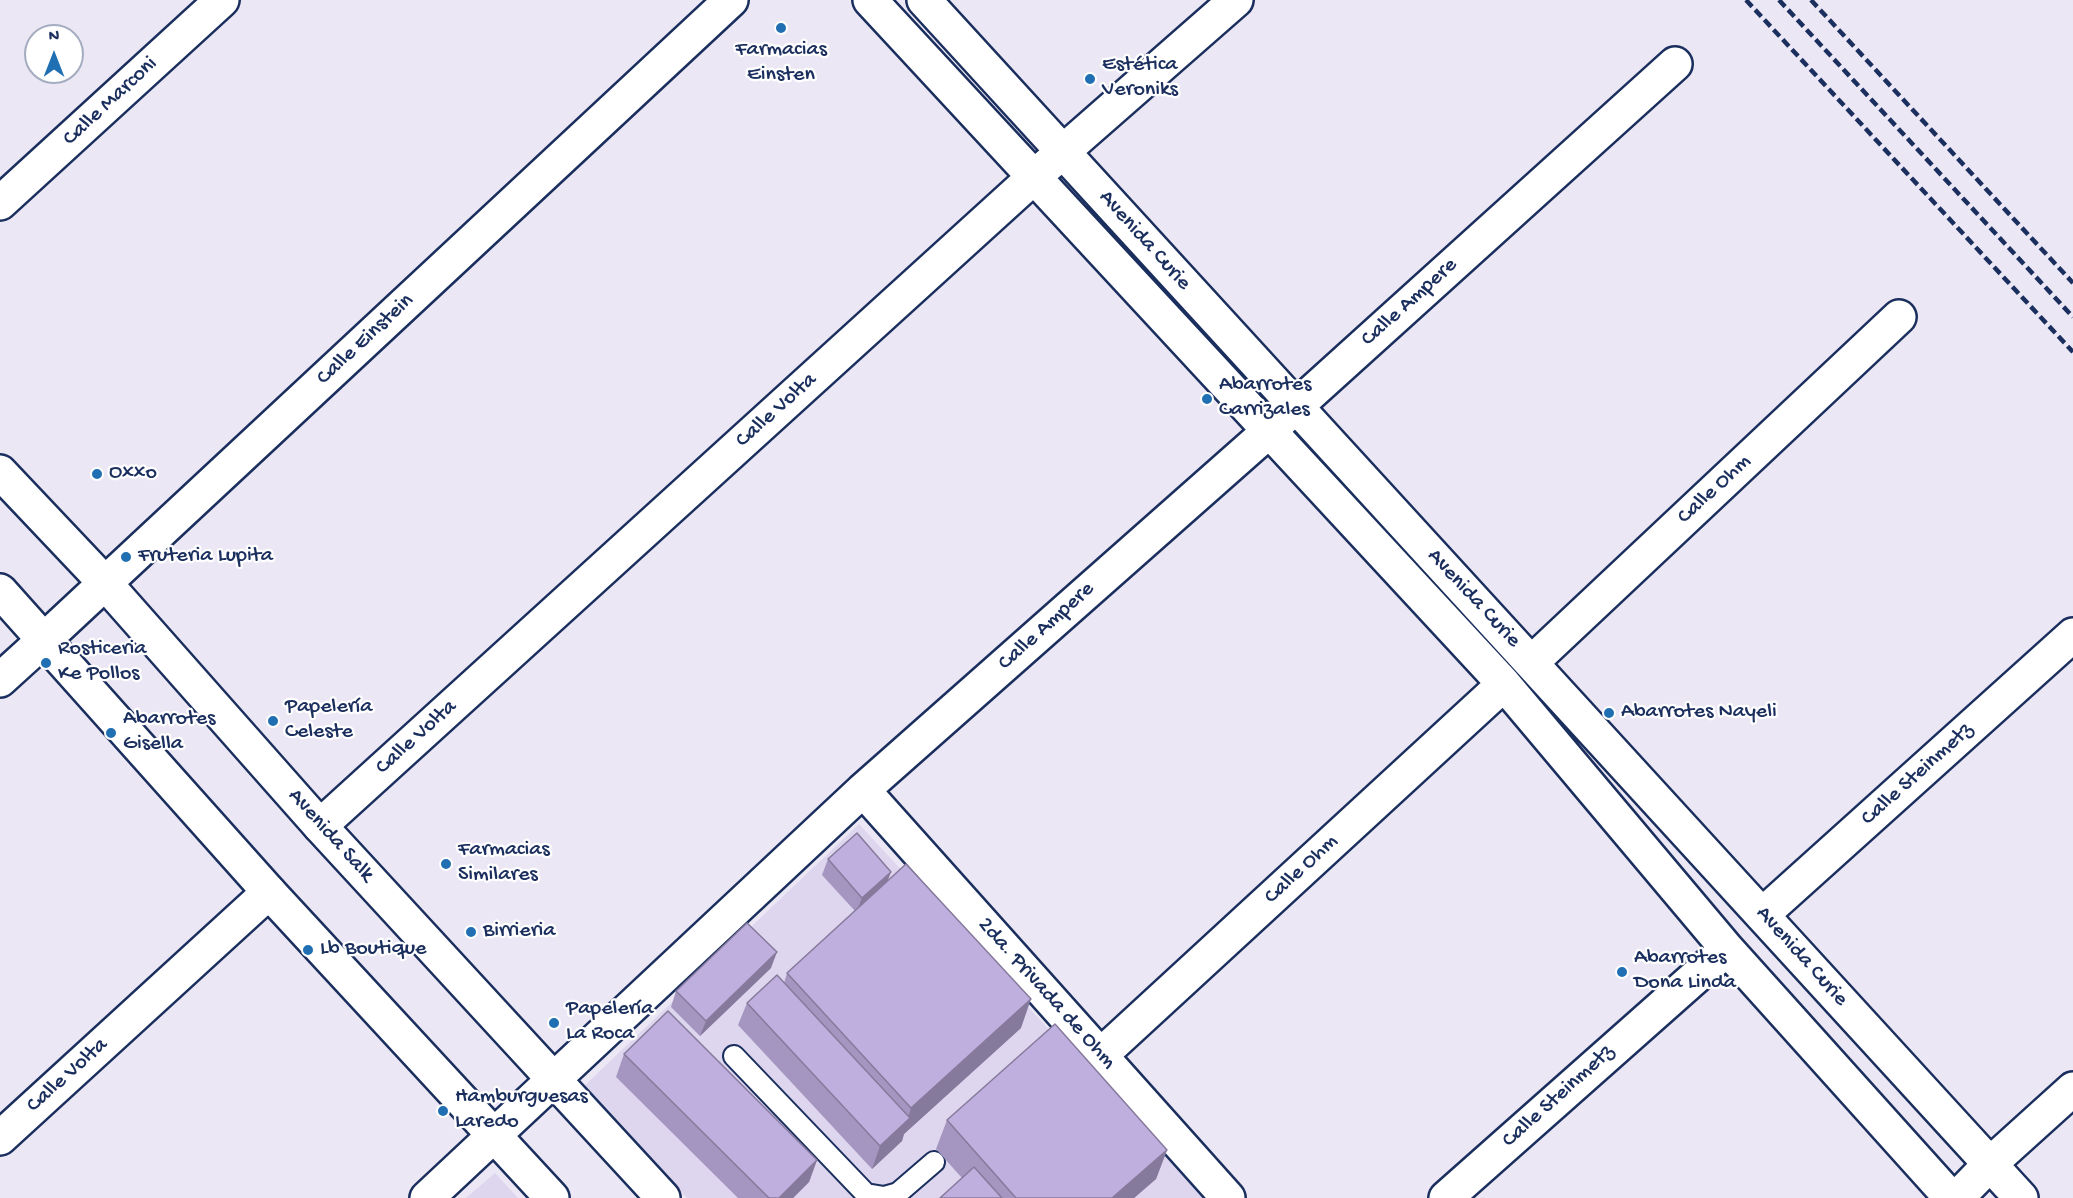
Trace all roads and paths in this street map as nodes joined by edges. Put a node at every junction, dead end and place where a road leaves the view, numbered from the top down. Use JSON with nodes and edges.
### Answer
{"nodes":[{"id":1,"x":222,"y":0,"type":"edge"},
{"id":2,"x":731,"y":0,"type":"edge"},
{"id":3,"x":870,"y":0,"type":"edge"},
{"id":4,"x":924,"y":0,"type":"edge"},
{"id":5,"x":1236,"y":0,"type":"edge"},
{"id":6,"x":1675,"y":64,"type":"dead end"},
{"id":7,"x":1064,"y":153,"type":"junction"},
{"id":8,"x":1034,"y":177,"type":"junction"},
{"id":9,"x":0,"y":203,"type":"edge"},
{"id":10,"x":1899,"y":317,"type":"dead end"},
{"id":11,"x":1296,"y":406,"type":"junction"},
{"id":12,"x":1269,"y":431,"type":"junction"},
{"id":13,"x":0,"y":472,"type":"edge"},
{"id":14,"x":105,"y":583,"type":"junction"},
{"id":15,"x":0,"y":591,"type":"edge"},
{"id":16,"x":2073,"y":635,"type":"edge"},
{"id":17,"x":44,"y":640,"type":"junction"},
{"id":18,"x":1531,"y":663,"type":"junction"},
{"id":19,"x":0,"y":680,"type":"edge"},
{"id":20,"x":1504,"y":684,"type":"junction"},
{"id":21,"x":863,"y":790,"type":"junction"},
{"id":22,"x":320,"y":826,"type":"junction"},
{"id":23,"x":269,"y":892,"type":"junction"},
{"id":24,"x":1762,"y":915,"type":"junction"},
{"id":25,"x":1727,"y":949,"type":"junction"},
{"id":26,"x":1101,"y":1055,"type":"junction"},
{"id":27,"x":734,"y":1056,"type":"dead end"},
{"id":28,"x":554,"y":1079,"type":"junction"},
{"id":29,"x":2073,"y":1089,"type":"edge"},
{"id":30,"x":495,"y":1136,"type":"junction"},
{"id":31,"x":0,"y":1138,"type":"edge"},
{"id":32,"x":934,"y":1162,"type":"dead end"},
{"id":33,"x":1990,"y":1164,"type":"junction"},
{"id":34,"x":863,"y":1196,"type":"edge"},
{"id":35,"x":427,"y":1198,"type":"edge"},
{"id":36,"x":552,"y":1198,"type":"edge"},
{"id":37,"x":663,"y":1198,"type":"edge"},
{"id":38,"x":1228,"y":1198,"type":"edge"},
{"id":39,"x":1446,"y":1198,"type":"edge"},
{"id":40,"x":1951,"y":1198,"type":"edge"},
{"id":41,"x":1957,"y":1198,"type":"edge"},
{"id":42,"x":2021,"y":1198,"type":"edge"}],
"edges":[{"from":1,"to":9,"type":"street","name":"Calle Marconi"},
{"from":2,"to":14,"type":"street","name":"Calle Einstein"},
{"from":3,"to":8,"type":"street","name":"Avenida Curie"},
{"from":4,"to":7,"type":"street","name":"Avenida Curie"},
{"from":5,"to":7,"type":"street","name":"Calle Volta"},
{"from":6,"to":11,"type":"street","name":"Calle Ampere"},
{"from":7,"to":8,"type":"street","name":"Calle Volta"},
{"from":7,"to":11,"type":"street","name":"Avenida Curie"},
{"from":8,"to":12,"type":"street","name":"Avenida Curie"},
{"from":8,"to":22,"type":"street","name":"Calle Volta"},
{"from":10,"to":18,"type":"street","name":"Calle Ohm"},
{"from":11,"to":12,"type":"street","name":"Calle Ampere"},
{"from":11,"to":18,"type":"street","name":"Avenida Curie"},
{"from":12,"to":20,"type":"street","name":"Avenida Curie"},
{"from":12,"to":21,"type":"street","name":"Calle Ampere"},
{"from":13,"to":14,"type":"street","name":"Avenida Salk"},
{"from":14,"to":17,"type":"street","name":"Calle Einstein"},
{"from":14,"to":22,"type":"street","name":"Avenida Salk"},
{"from":15,"to":17,"type":"street"},
{"from":16,"to":24,"type":"street","name":"Calle Steinmetz"},
{"from":17,"to":19,"type":"street","name":"Calle Einstein"},
{"from":17,"to":23,"type":"street"},
{"from":18,"to":24,"type":"street","name":"Avenida Curie"},
{"from":20,"to":25,"type":"street","name":"Avenida Curie"},
{"from":20,"to":26,"type":"street","name":"Calle Ohm"},
{"from":21,"to":26,"type":"street","name":"2da. Privada de Ohm"},
{"from":21,"to":28,"type":"street","name":"Calle Ampere"},
{"from":22,"to":28,"type":"street","name":"Avenida Salk"},
{"from":23,"to":30,"type":"street"},
{"from":23,"to":31,"type":"street","name":"Calle Volta"},
{"from":24,"to":33,"type":"street","name":"Avenida Curie"},
{"from":25,"to":39,"type":"street","name":"Calle Steinmetz"},
{"from":25,"to":40,"type":"street","name":"Avenida Curie"},
{"from":26,"to":38,"type":"street","name":"2da. Privada de Ohm"},
{"from":27,"to":34,"type":"lane"},
{"from":28,"to":30,"type":"street","name":"Calle Ampere"},
{"from":28,"to":37,"type":"street","name":"Avenida Salk"},
{"from":29,"to":33,"type":"street"},
{"from":30,"to":35,"type":"street","name":"Calle Ampere"},
{"from":30,"to":36,"type":"street"},
{"from":32,"to":34,"type":"lane"},
{"from":33,"to":41,"type":"street"},
{"from":33,"to":42,"type":"street","name":"Avenida Curie"}]}
